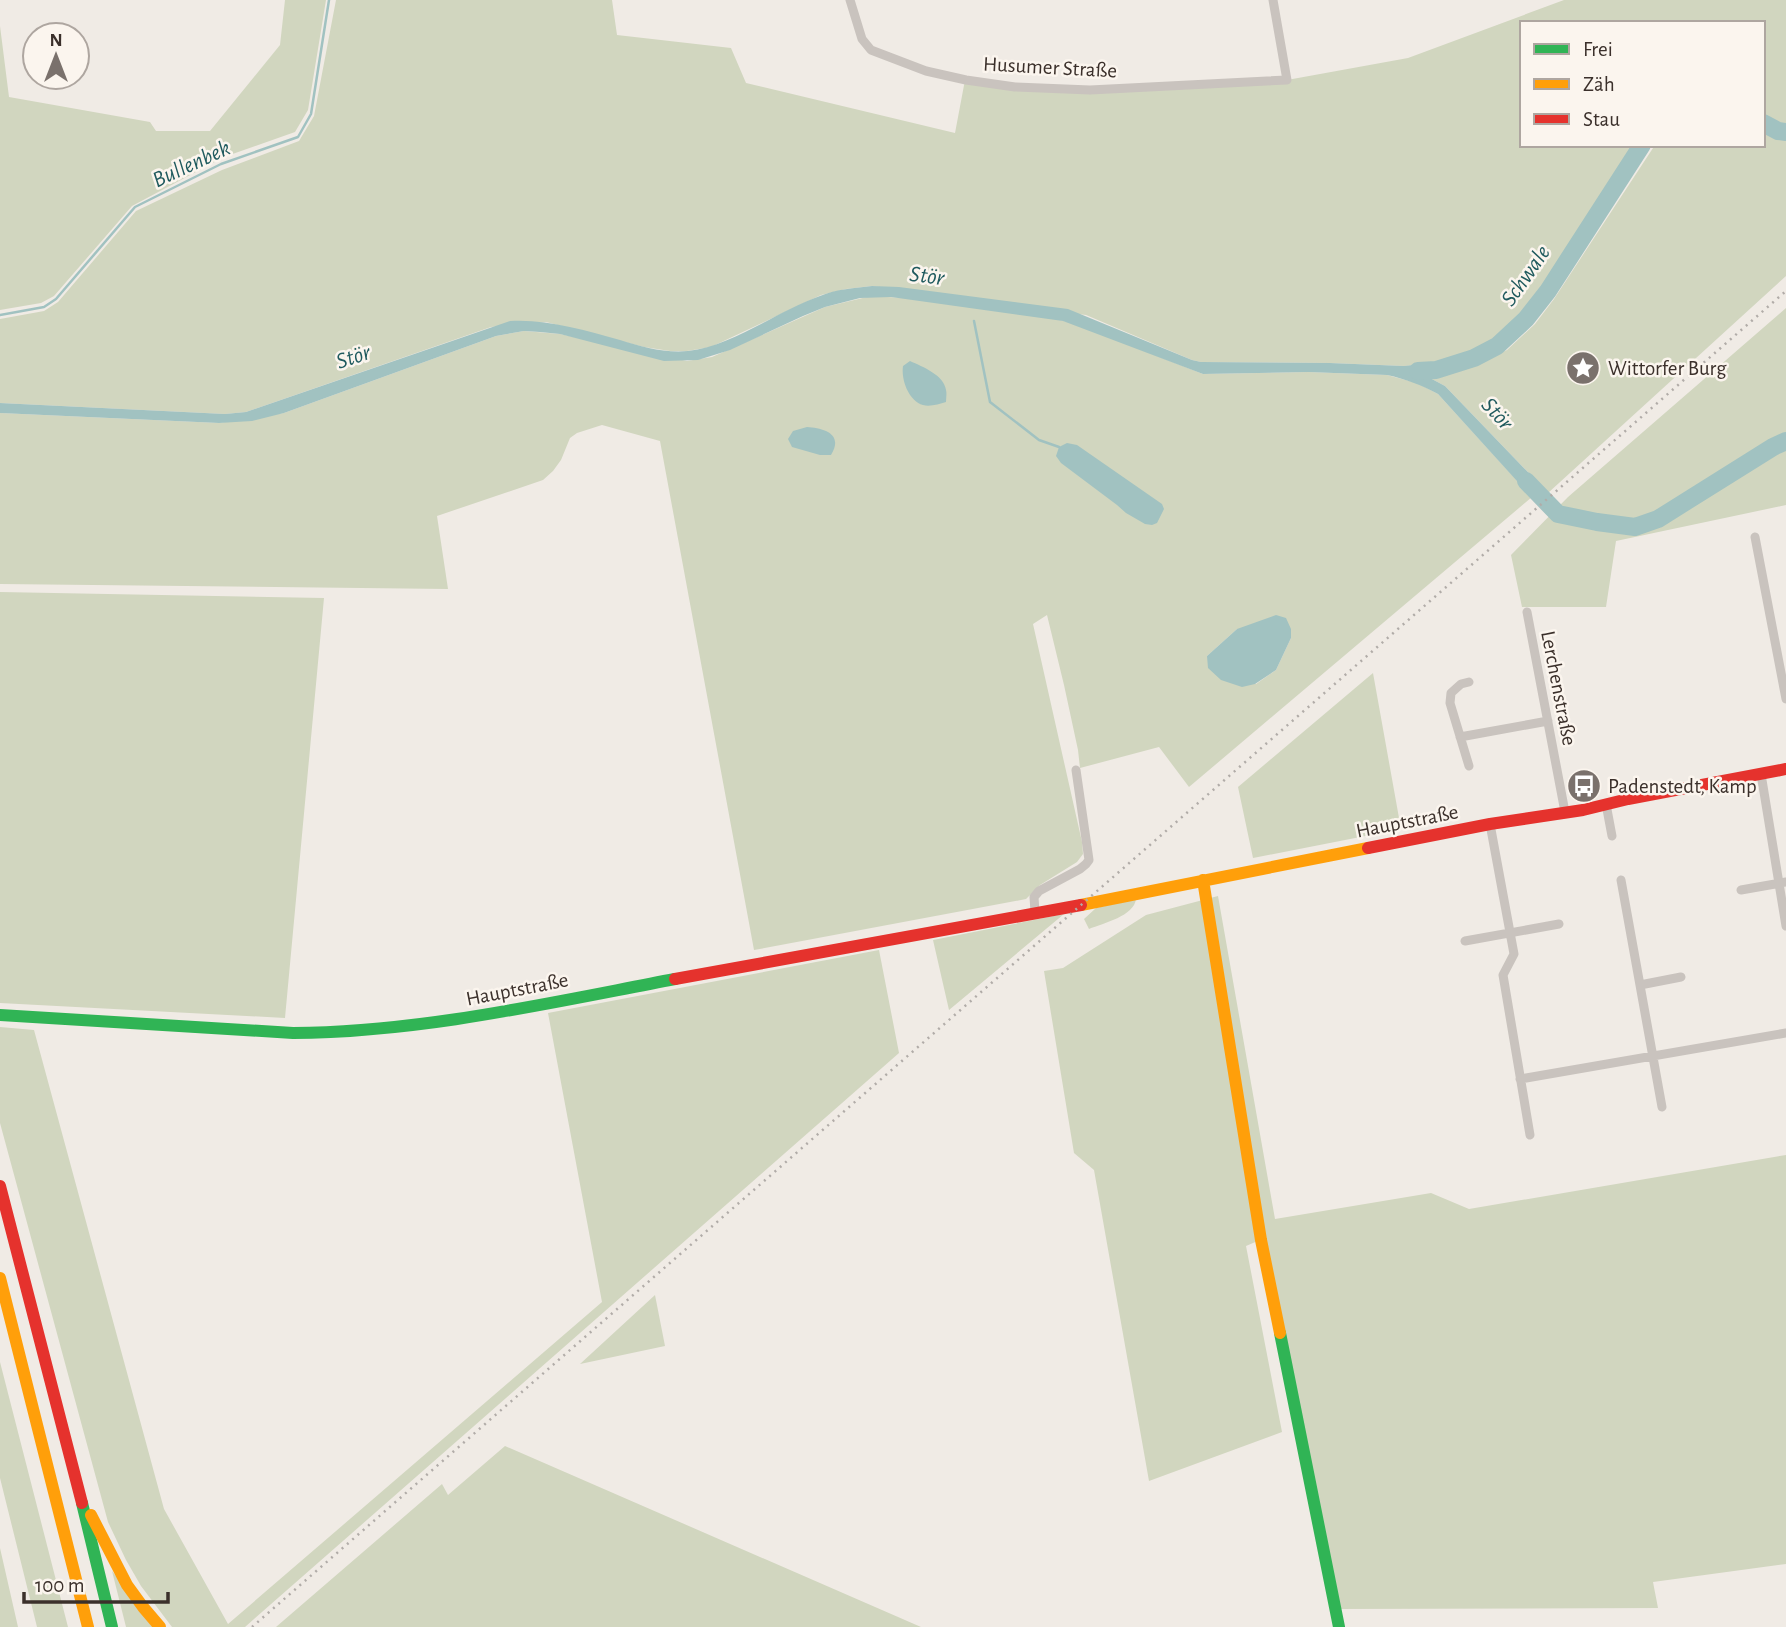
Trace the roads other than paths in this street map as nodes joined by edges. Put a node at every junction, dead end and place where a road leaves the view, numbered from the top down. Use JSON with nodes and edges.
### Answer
{"nodes":[{"id":1,"x":850,"y":0,"type":"edge"},
{"id":2,"x":1273,"y":0,"type":"edge"},
{"id":3,"x":1755,"y":537,"type":"dead end"},
{"id":4,"x":1527,"y":612,"type":"dead end"},
{"id":5,"x":1469,"y":682,"type":"dead end"},
{"id":6,"x":1786,"y":699,"type":"edge"},
{"id":7,"x":1548,"y":721,"type":"junction"},
{"id":8,"x":1460,"y":737,"type":"junction"},
{"id":9,"x":1469,"y":766,"type":"dead end"},
{"id":10,"x":1076,"y":769,"type":"dead end"},
{"id":11,"x":1786,"y":769,"type":"edge"},
{"id":12,"x":1761,"y":774,"type":"junction"},
{"id":13,"x":1606,"y":804,"type":"junction"},
{"id":14,"x":1565,"y":812,"type":"junction"},
{"id":15,"x":1490,"y":824,"type":"junction"},
{"id":16,"x":1612,"y":836,"type":"dead end"},
{"id":17,"x":1203,"y":880,"type":"junction"},
{"id":18,"x":1621,"y":880,"type":"dead end"},
{"id":19,"x":1783,"y":883,"type":"edge"},
{"id":20,"x":1741,"y":890,"type":"dead end"},
{"id":21,"x":1035,"y":912,"type":"junction"},
{"id":22,"x":1559,"y":924,"type":"dead end"},
{"id":23,"x":1786,"y":926,"type":"edge"},
{"id":24,"x":1510,"y":933,"type":"junction"},
{"id":25,"x":1465,"y":941,"type":"dead end"},
{"id":26,"x":1681,"y":977,"type":"dead end"},
{"id":27,"x":1640,"y":985,"type":"junction"},
{"id":28,"x":0,"y":1016,"type":"edge"},
{"id":29,"x":1786,"y":1034,"type":"edge"},
{"id":30,"x":1653,"y":1057,"type":"junction"},
{"id":31,"x":1520,"y":1079,"type":"junction"},
{"id":32,"x":1662,"y":1107,"type":"dead end"},
{"id":33,"x":1530,"y":1135,"type":"dead end"},
{"id":34,"x":0,"y":1186,"type":"edge"},
{"id":35,"x":0,"y":1278,"type":"edge"},
{"id":36,"x":82,"y":1500,"type":"junction"},
{"id":37,"x":88,"y":1627,"type":"edge"},
{"id":38,"x":112,"y":1627,"type":"edge"},
{"id":39,"x":160,"y":1627,"type":"edge"},
{"id":40,"x":1339,"y":1627,"type":"edge"}],
"edges":[{"from":1,"to":2,"type":"street","name":"Husumer Straße"},
{"from":3,"to":6,"type":"street"},
{"from":4,"to":7,"type":"street","name":"Lerchenstraße"},
{"from":5,"to":8,"type":"street"},
{"from":7,"to":8,"type":"street"},
{"from":7,"to":14,"type":"street","name":"Lerchenstraße"},
{"from":8,"to":9,"type":"street"},
{"from":10,"to":21,"type":"street"},
{"from":11,"to":12,"type":"main road","name":"Hauptstraße"},
{"from":12,"to":13,"type":"main road","name":"Hauptstraße"},
{"from":12,"to":19,"type":"street"},
{"from":13,"to":14,"type":"main road","name":"Hauptstraße"},
{"from":13,"to":16,"type":"street"},
{"from":14,"to":15,"type":"main road","name":"Hauptstraße"},
{"from":15,"to":17,"type":"main road","name":"Hauptstraße"},
{"from":15,"to":24,"type":"street"},
{"from":17,"to":21,"type":"main road","name":"Hauptstraße"},
{"from":17,"to":40,"type":"main road"},
{"from":18,"to":27,"type":"street"},
{"from":19,"to":20,"type":"street"},
{"from":19,"to":23,"type":"street"},
{"from":21,"to":28,"type":"main road","name":"Hauptstraße"},
{"from":22,"to":24,"type":"street"},
{"from":24,"to":25,"type":"street"},
{"from":24,"to":31,"type":"street"},
{"from":26,"to":27,"type":"street"},
{"from":27,"to":30,"type":"street"},
{"from":29,"to":30,"type":"street"},
{"from":30,"to":31,"type":"street"},
{"from":30,"to":32,"type":"street"},
{"from":31,"to":33,"type":"street"},
{"from":34,"to":36,"type":"main road"},
{"from":35,"to":37,"type":"main road"},
{"from":36,"to":38,"type":"main road"},
{"from":36,"to":39,"type":"main road"}]}
